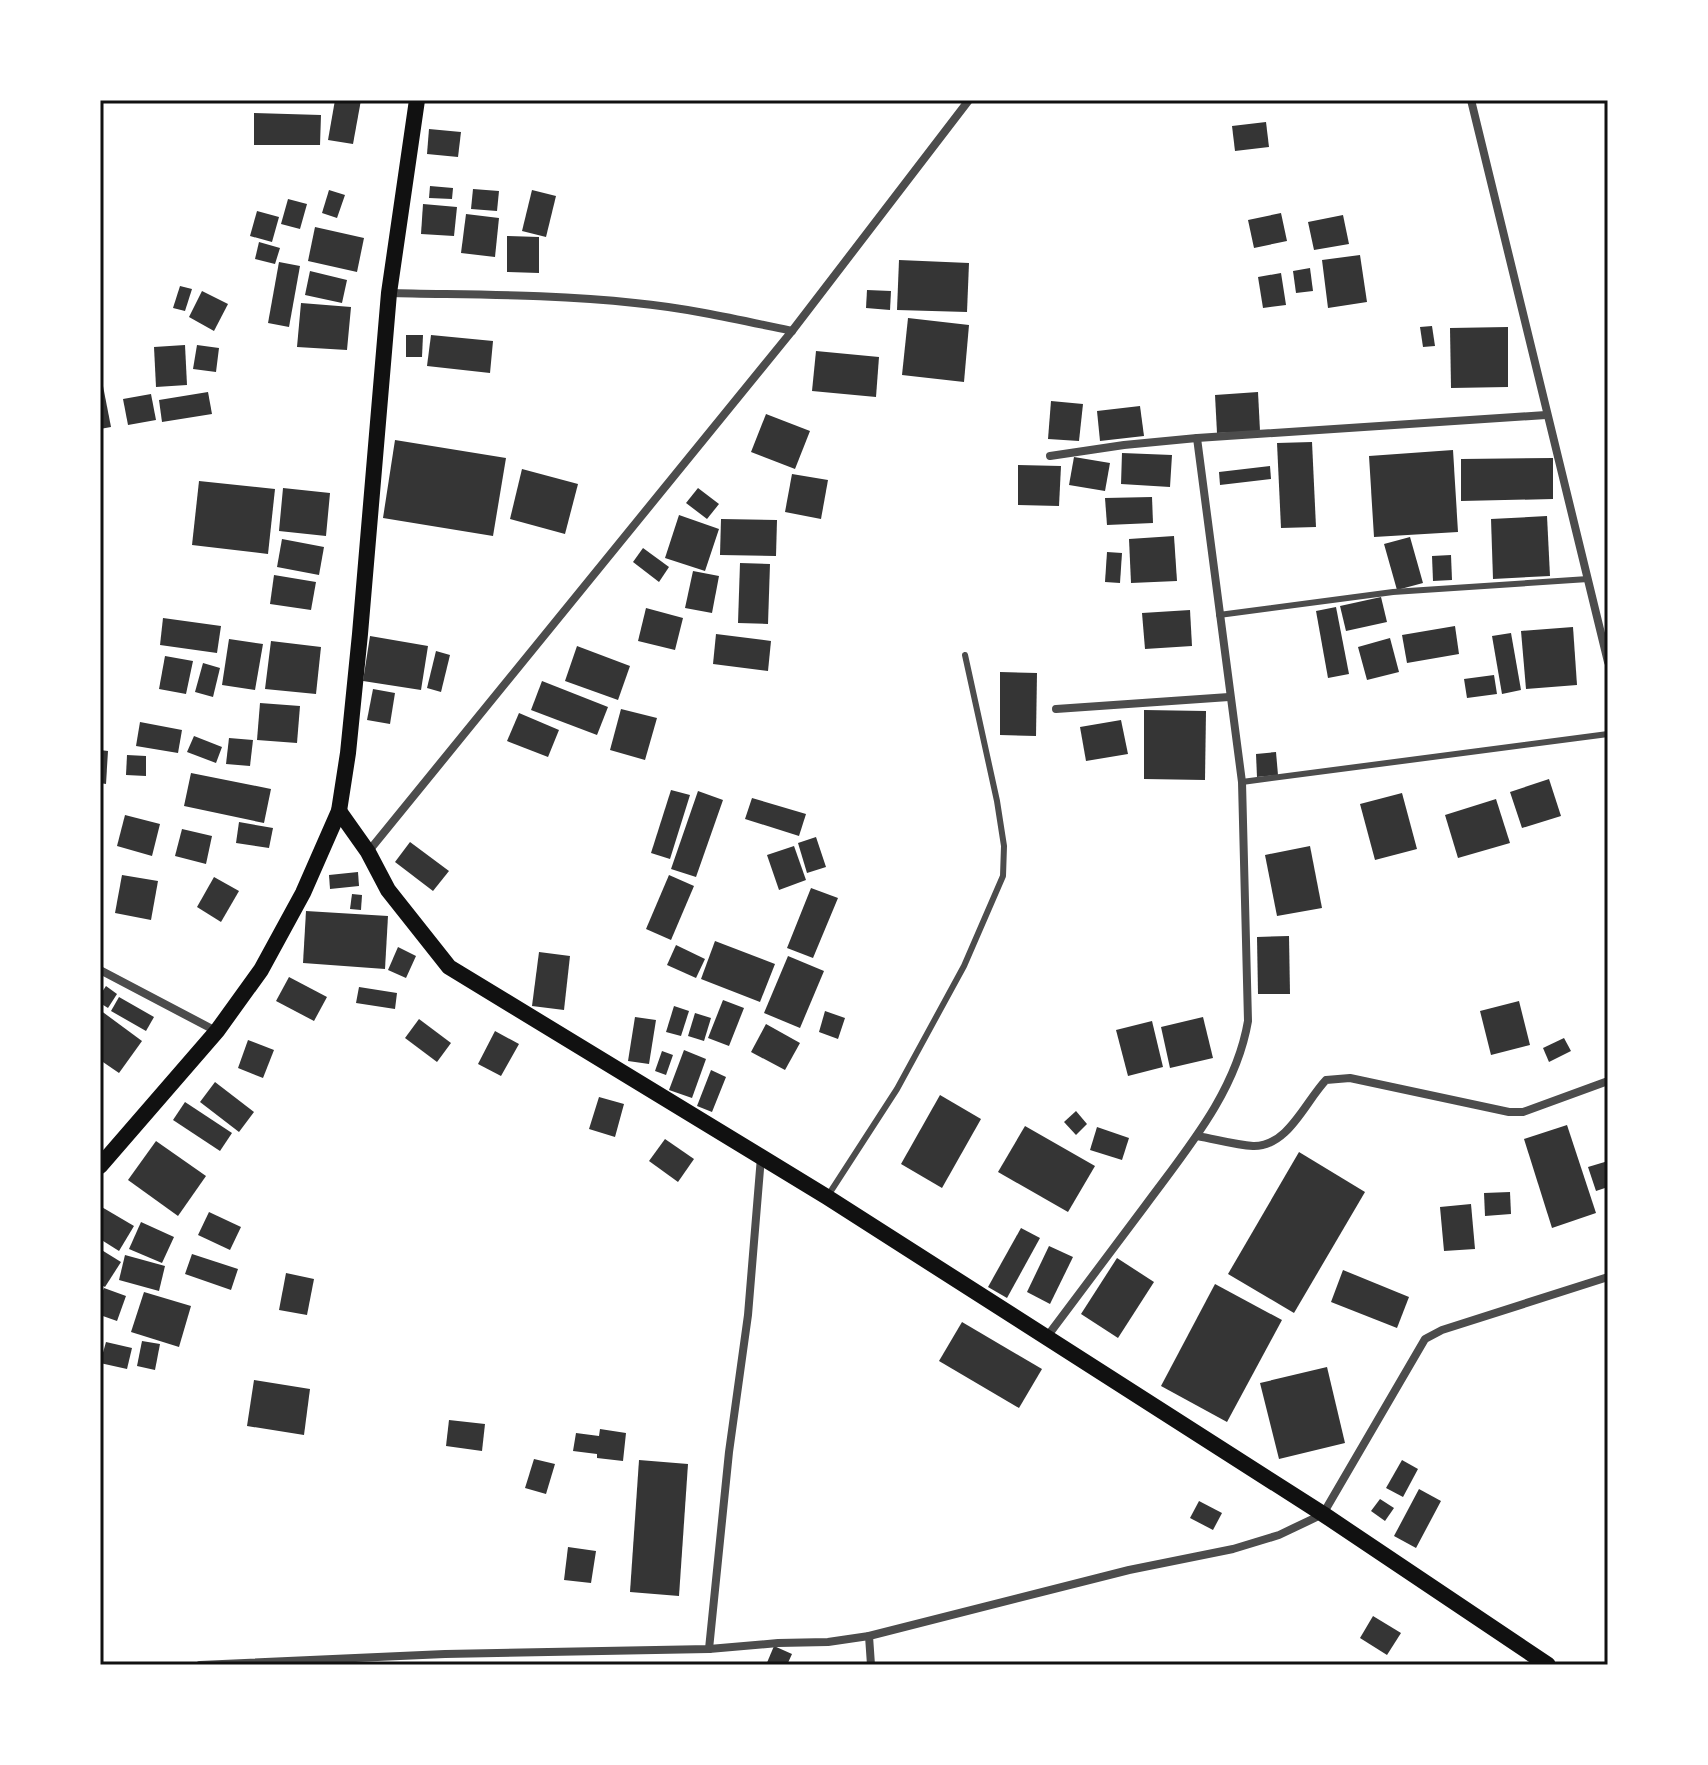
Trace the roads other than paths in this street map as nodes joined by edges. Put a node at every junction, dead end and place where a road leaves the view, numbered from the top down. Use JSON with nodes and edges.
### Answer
{"nodes":[{"id":1,"x":417,"y":100,"type":"edge"},
{"id":2,"x":969,"y":100,"type":"edge"},
{"id":3,"x":1471,"y":100,"type":"edge"},
{"id":4,"x":389,"y":293,"type":"junction"},
{"id":5,"x":792,"y":331,"type":"junction"},
{"id":6,"x":1546,"y":415,"type":"junction"},
{"id":7,"x":1197,"y":438,"type":"junction"},
{"id":8,"x":1050,"y":456,"type":"dead end"},
{"id":9,"x":1588,"y":579,"type":"junction"},
{"id":10,"x":1219,"y":615,"type":"junction"},
{"id":11,"x":965,"y":655,"type":"dead end"},
{"id":12,"x":1608,"y":662,"type":"edge"},
{"id":13,"x":1229,"y":697,"type":"junction"},
{"id":14,"x":1056,"y":709,"type":"dead end"},
{"id":15,"x":1608,"y":734,"type":"edge"},
{"id":16,"x":1242,"y":782,"type":"junction"},
{"id":17,"x":339,"y":811,"type":"junction"},
{"id":18,"x":368,"y":852,"type":"junction"},
{"id":19,"x":100,"y":970,"type":"edge"},
{"id":20,"x":217,"y":1031,"type":"junction"},
{"id":21,"x":1608,"y":1081,"type":"edge"},
{"id":22,"x":1197,"y":1136,"type":"junction"},
{"id":23,"x":761,"y":1157,"type":"junction"},
{"id":24,"x":100,"y":1166,"type":"edge"},
{"id":25,"x":827,"y":1197,"type":"junction"},
{"id":26,"x":1608,"y":1277,"type":"edge"},
{"id":27,"x":1046,"y":1338,"type":"junction"},
{"id":28,"x":1323,"y":1514,"type":"junction"},
{"id":29,"x":869,"y":1636,"type":"junction"},
{"id":30,"x":709,"y":1649,"type":"junction"},
{"id":31,"x":200,"y":1665,"type":"edge"},
{"id":32,"x":871,"y":1665,"type":"edge"},
{"id":33,"x":1548,"y":1665,"type":"edge"}],
"edges":[{"from":1,"to":4,"type":"main road"},
{"from":2,"to":5,"type":"street"},
{"from":3,"to":6,"type":"street"},
{"from":4,"to":5,"type":"street"},
{"from":4,"to":17,"type":"main road"},
{"from":5,"to":18,"type":"street"},
{"from":6,"to":7,"type":"street"},
{"from":6,"to":9,"type":"street"},
{"from":7,"to":8,"type":"street"},
{"from":7,"to":10,"type":"street"},
{"from":9,"to":10,"type":"lane"},
{"from":9,"to":12,"type":"street"},
{"from":10,"to":13,"type":"street"},
{"from":11,"to":25,"type":"lane"},
{"from":13,"to":14,"type":"street"},
{"from":13,"to":16,"type":"street"},
{"from":15,"to":16,"type":"lane"},
{"from":16,"to":22,"type":"street"},
{"from":17,"to":18,"type":"main road"},
{"from":17,"to":20,"type":"main road"},
{"from":18,"to":23,"type":"main road"},
{"from":19,"to":20,"type":"street"},
{"from":20,"to":24,"type":"main road"},
{"from":21,"to":22,"type":"street"},
{"from":22,"to":27,"type":"street"},
{"from":23,"to":25,"type":"main road"},
{"from":23,"to":30,"type":"street"},
{"from":25,"to":27,"type":"main road"},
{"from":26,"to":28,"type":"street"},
{"from":27,"to":28,"type":"main road"},
{"from":28,"to":29,"type":"street"},
{"from":28,"to":33,"type":"main road"},
{"from":29,"to":30,"type":"street"},
{"from":29,"to":32,"type":"street"},
{"from":30,"to":31,"type":"street"}]}
